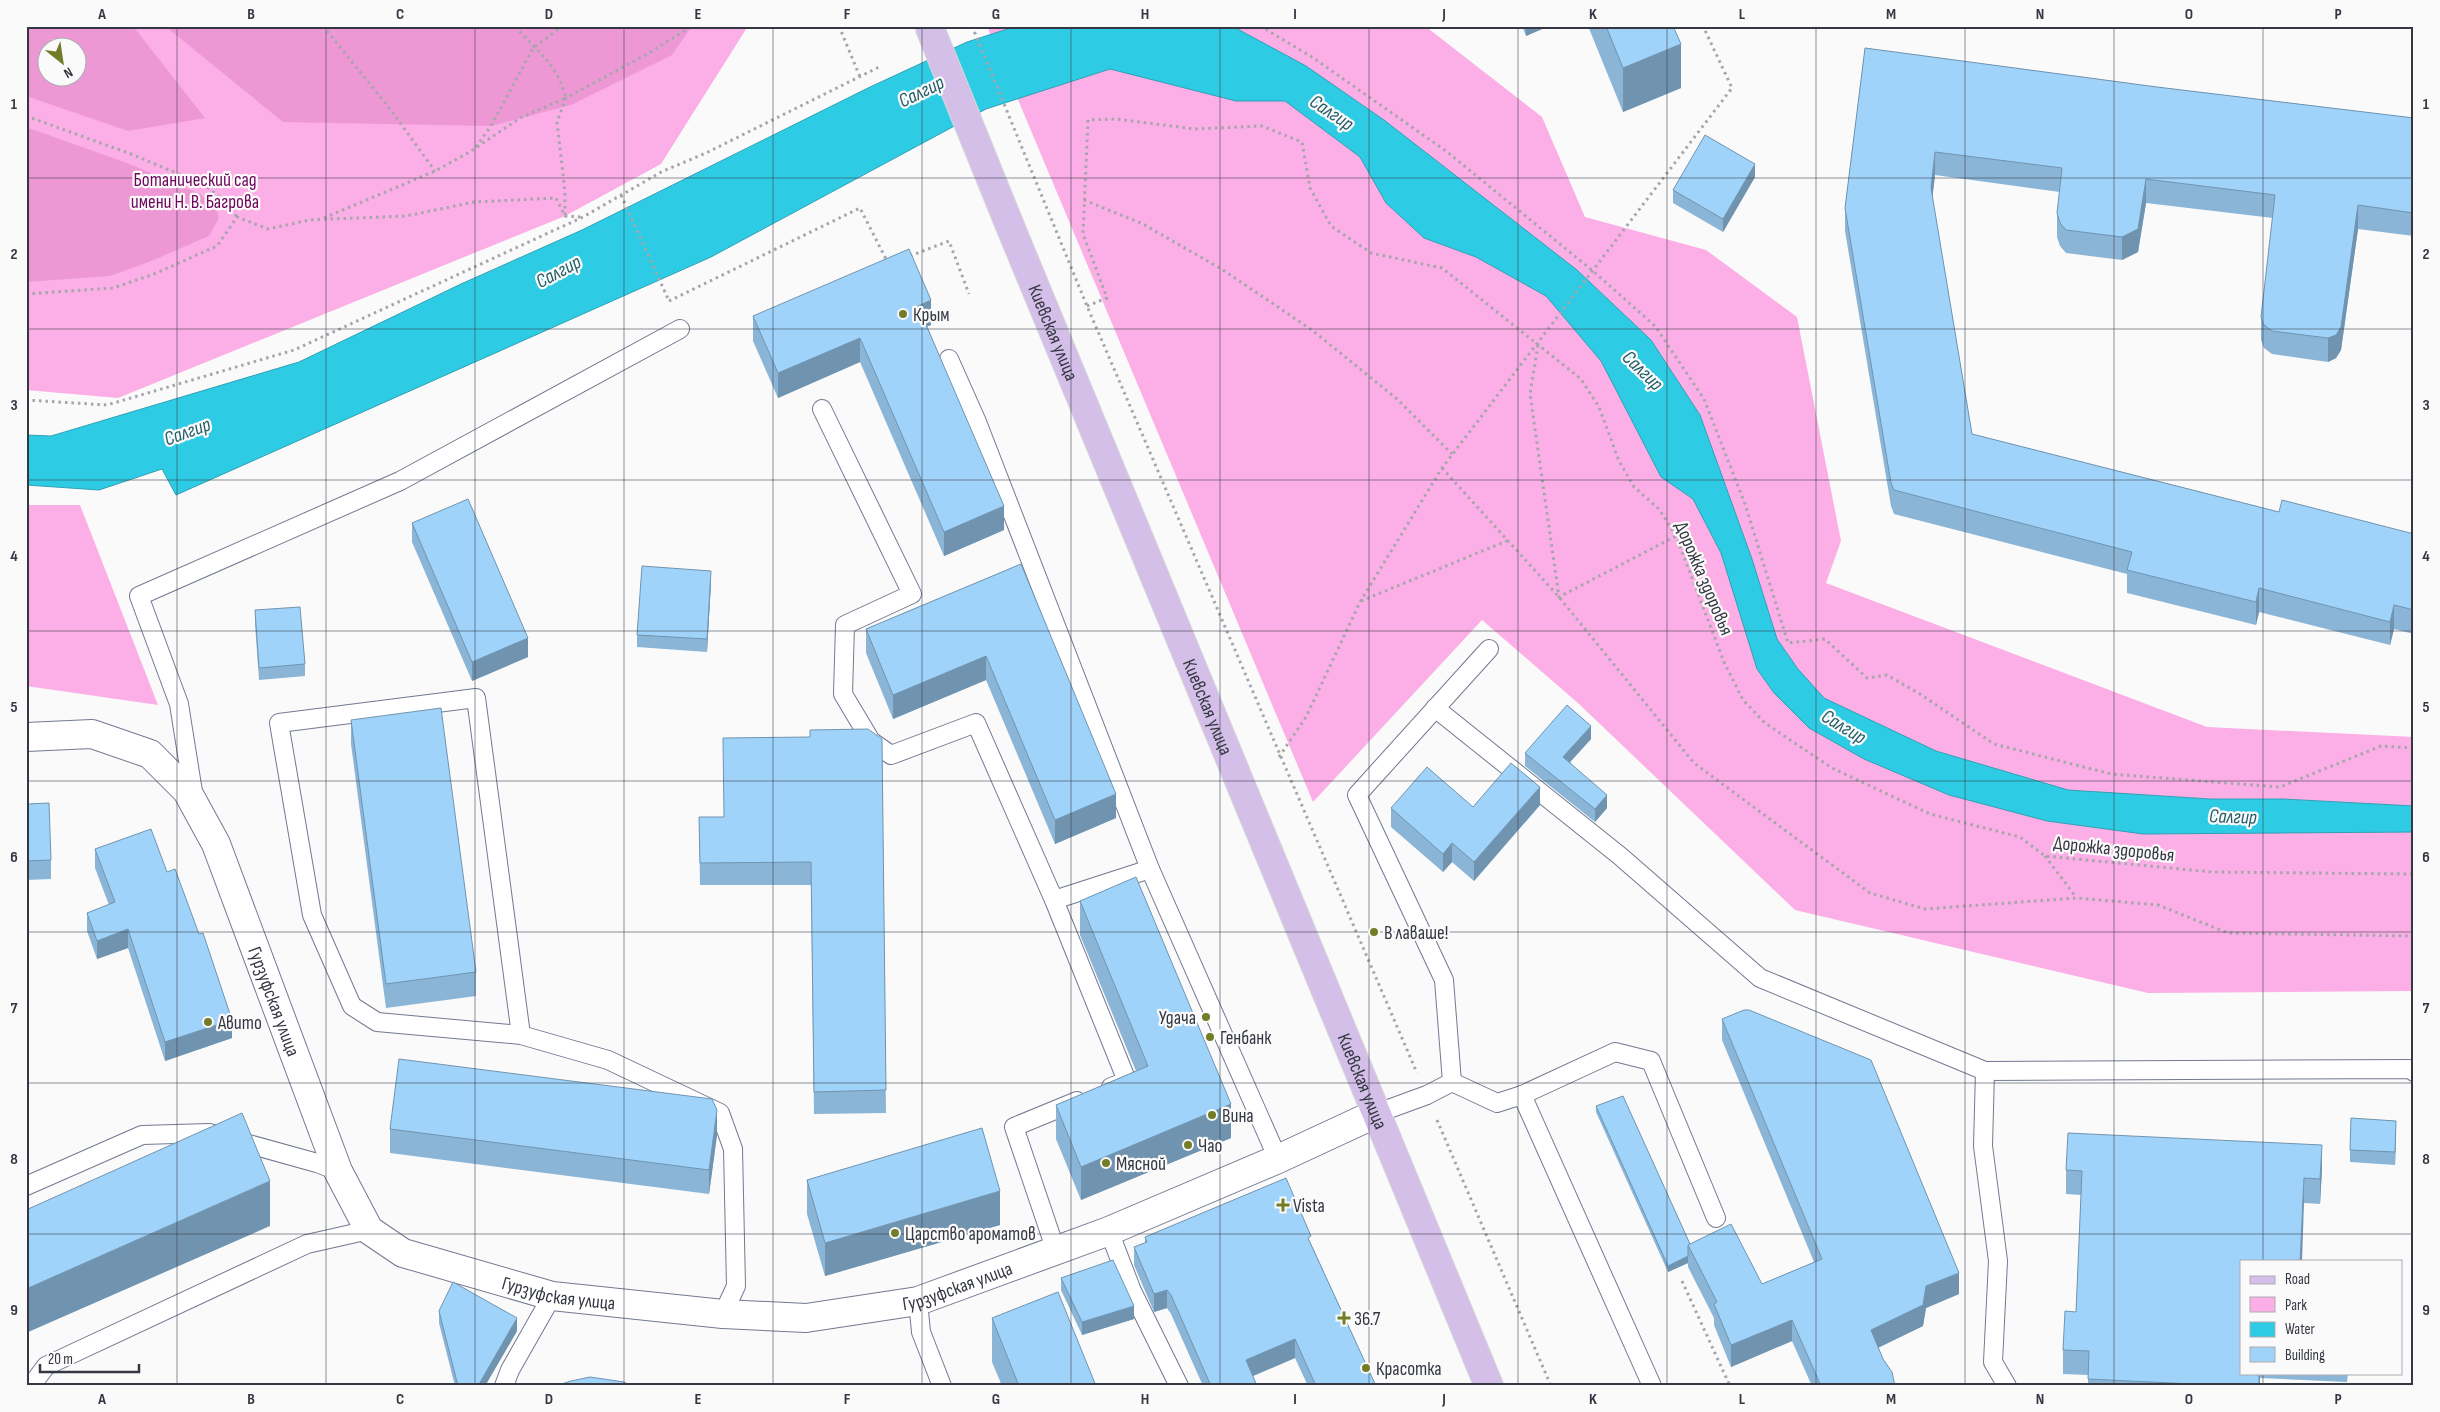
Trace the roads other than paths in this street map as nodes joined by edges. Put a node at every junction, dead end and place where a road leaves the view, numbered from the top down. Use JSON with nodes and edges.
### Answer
{"nodes":[{"id":1,"x":929,"y":26,"type":"edge"},
{"id":2,"x":680,"y":330,"type":"dead end"},
{"id":3,"x":950,"y":359,"type":"dead end"},
{"id":4,"x":822,"y":409,"type":"dead end"},
{"id":5,"x":1489,"y":649,"type":"dead end"},
{"id":6,"x":1435,"y":708,"type":"junction"},
{"id":7,"x":26,"y":736,"type":"edge"},
{"id":8,"x":196,"y":807,"type":"junction"},
{"id":9,"x":1150,"y":869,"type":"junction"},
{"id":10,"x":1054,"y":900,"type":"junction"},
{"id":11,"x":521,"y":1035,"type":"junction"},
{"id":12,"x":1985,"y":1071,"type":"junction"},
{"id":13,"x":2414,"y":1072,"type":"edge"},
{"id":14,"x":1452,"y":1082,"type":"junction"},
{"id":15,"x":1522,"y":1095,"type":"junction"},
{"id":16,"x":1375,"y":1114,"type":"junction"},
{"id":17,"x":1278,"y":1159,"type":"junction"},
{"id":18,"x":338,"y":1172,"type":"junction"},
{"id":19,"x":26,"y":1186,"type":"edge"},
{"id":20,"x":1716,"y":1218,"type":"dead end"},
{"id":21,"x":369,"y":1230,"type":"junction"},
{"id":22,"x":1109,"y":1231,"type":"junction"},
{"id":23,"x":1056,"y":1251,"type":"junction"},
{"id":24,"x":552,"y":1296,"type":"junction"},
{"id":25,"x":918,"y":1301,"type":"junction"},
{"id":26,"x":723,"y":1314,"type":"junction"},
{"id":27,"x":31,"y":1386,"type":"edge"},
{"id":28,"x":504,"y":1386,"type":"edge"},
{"id":29,"x":942,"y":1386,"type":"edge"},
{"id":30,"x":1179,"y":1386,"type":"edge"},
{"id":31,"x":1489,"y":1386,"type":"edge"},
{"id":32,"x":1652,"y":1386,"type":"edge"},
{"id":33,"x":2007,"y":1386,"type":"edge"}],
"edges":[{"from":1,"to":16,"type":"main road","name":"Киевская улица","bridge":true},
{"from":2,"to":8,"type":"lane"},
{"from":3,"to":9,"type":"lane"},
{"from":4,"to":10,"type":"lane"},
{"from":5,"to":6,"type":"lane"},
{"from":6,"to":12,"type":"lane"},
{"from":6,"to":14,"type":"lane"},
{"from":7,"to":8,"type":"main road","name":"Гурзуфская улица"},
{"from":8,"to":18,"type":"main road","name":"Гурзуфская улица"},
{"from":9,"to":10,"type":"lane"},
{"from":9,"to":17,"type":"lane"},
{"from":10,"to":23,"type":"lane"},
{"from":11,"to":11,"type":"lane"},
{"from":11,"to":26,"type":"lane"},
{"from":12,"to":13,"type":"lane"},
{"from":12,"to":33,"type":"lane"},
{"from":14,"to":15,"type":"lane"},
{"from":14,"to":16,"type":"lane"},
{"from":15,"to":20,"type":"lane"},
{"from":15,"to":32,"type":"lane"},
{"from":16,"to":17,"type":"main road","name":"Гурзуфская улица"},
{"from":16,"to":31,"type":"main road","name":"Киевская улица"},
{"from":17,"to":22,"type":"main road","name":"Гурзуфская улица"},
{"from":18,"to":19,"type":"lane"},
{"from":18,"to":21,"type":"main road","name":"Гурзуфская улица"},
{"from":21,"to":24,"type":"main road","name":"Гурзуфская улица"},
{"from":21,"to":27,"type":"lane"},
{"from":22,"to":23,"type":"main road","name":"Гурзуфская улица"},
{"from":22,"to":30,"type":"lane"},
{"from":23,"to":25,"type":"main road","name":"Гурзуфская улица"},
{"from":24,"to":26,"type":"main road","name":"Гурзуфская улица"},
{"from":24,"to":28,"type":"lane"},
{"from":25,"to":26,"type":"main road","name":"Гурзуфская улица"},
{"from":25,"to":29,"type":"lane"}]}
